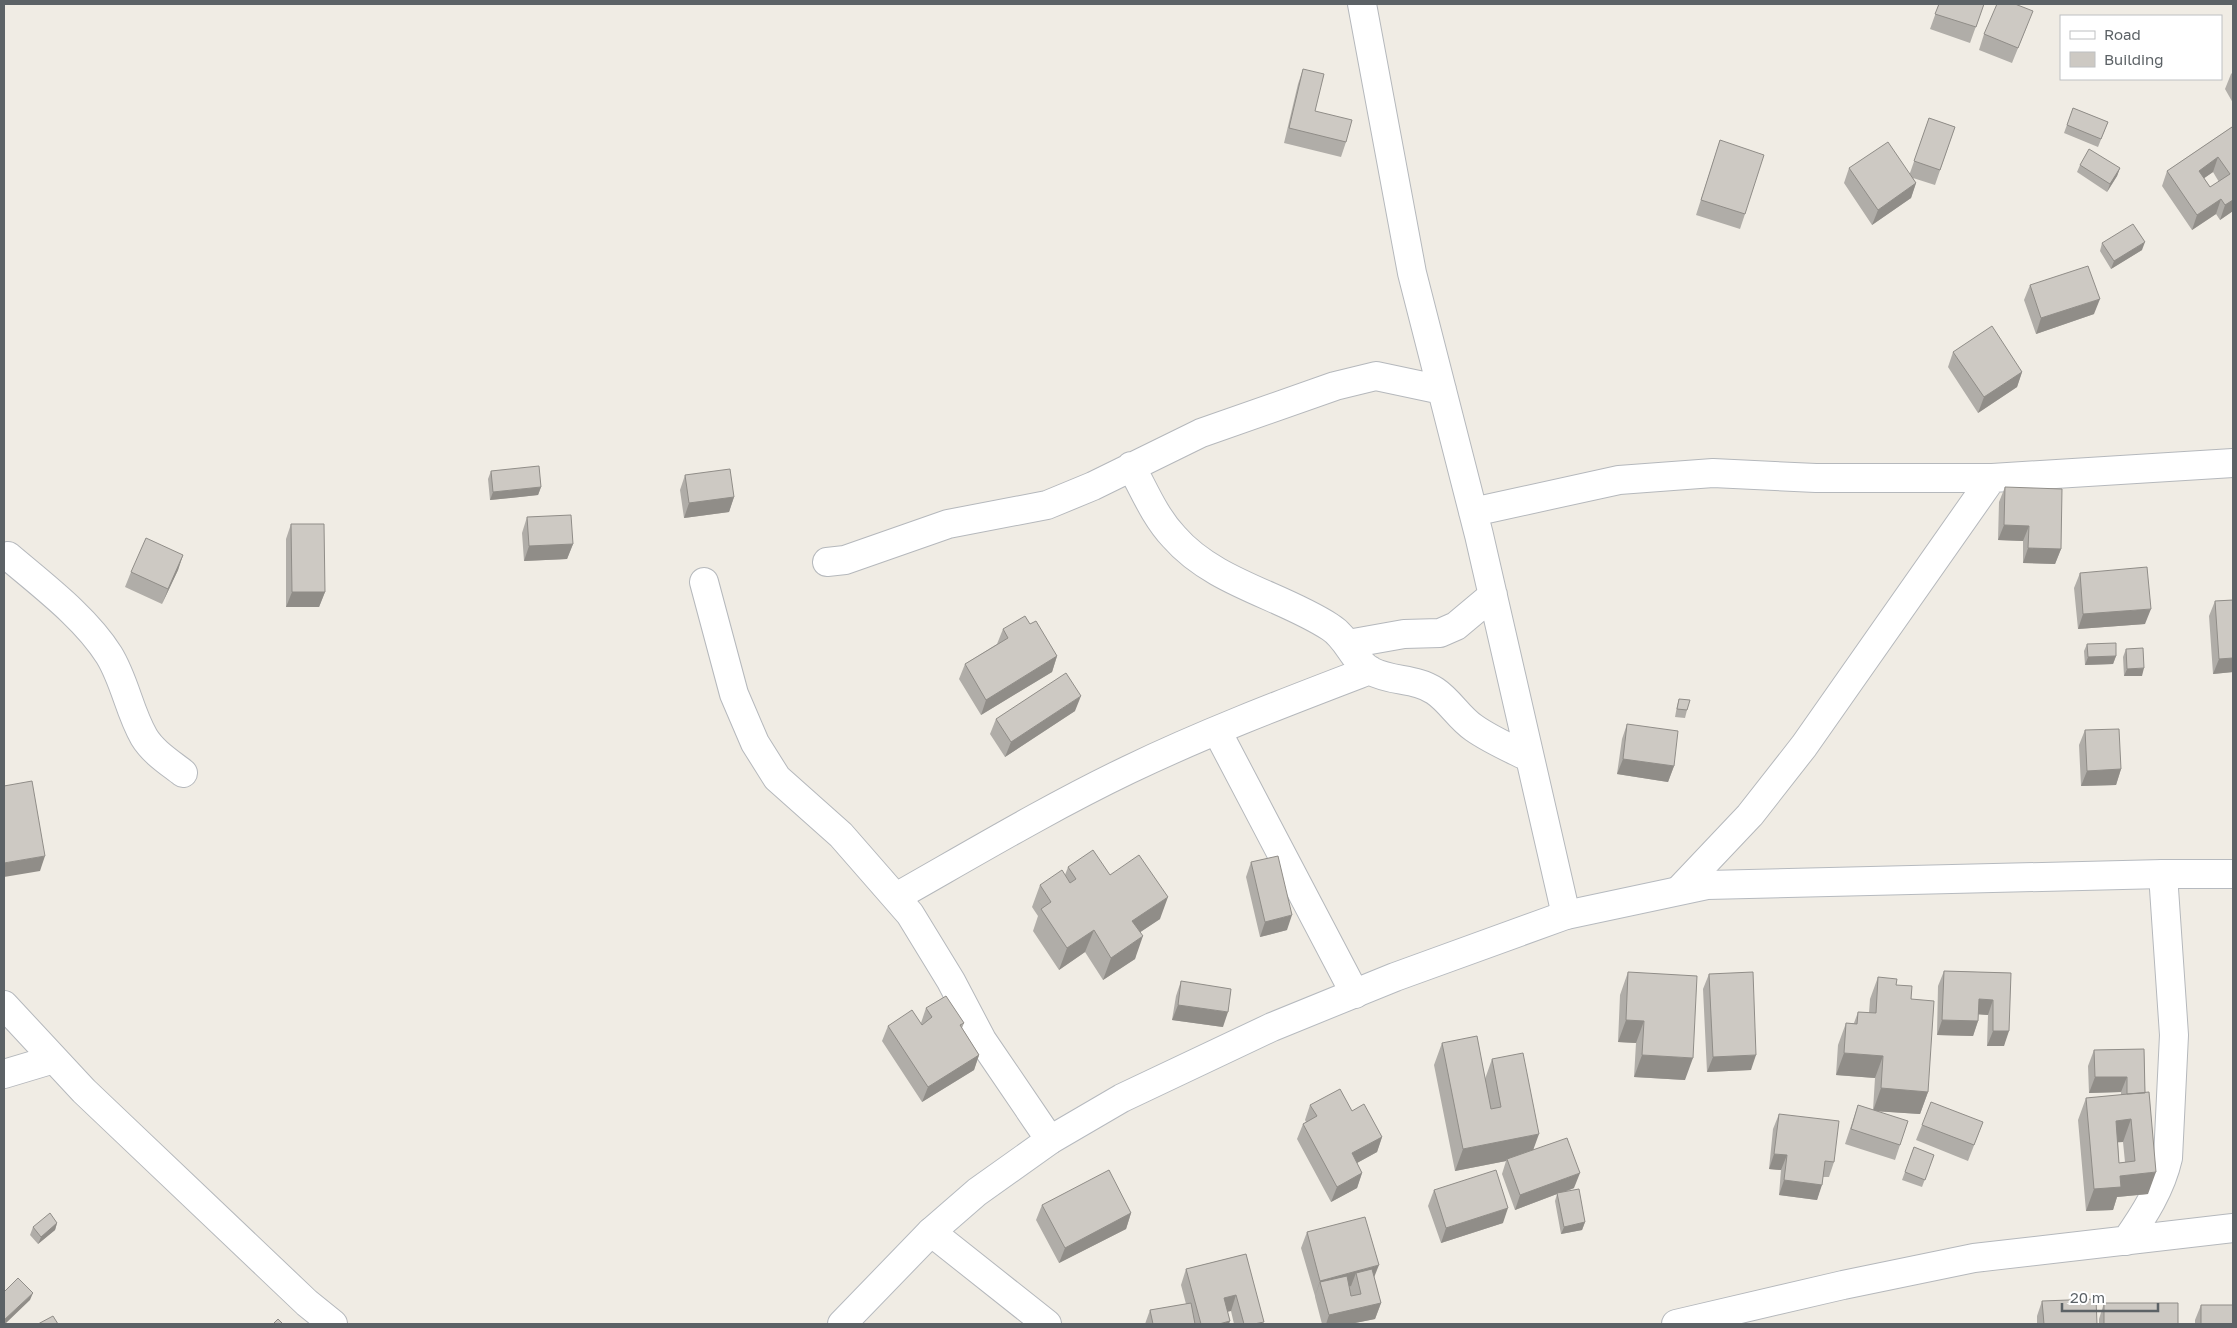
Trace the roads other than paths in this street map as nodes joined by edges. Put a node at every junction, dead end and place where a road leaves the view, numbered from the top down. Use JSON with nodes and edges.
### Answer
{"nodes":[{"id":1,"x":1362,"y":4,"type":"edge"},
{"id":2,"x":1442,"y":390,"type":"junction"},
{"id":3,"x":2233,"y":463,"type":"edge"},
{"id":4,"x":1131,"y":466,"type":"junction"},
{"id":5,"x":1992,"y":478,"type":"junction"},
{"id":6,"x":1473,"y":512,"type":"junction"},
{"id":7,"x":5,"y":554,"type":"edge"},
{"id":8,"x":827,"y":562,"type":"dead end"},
{"id":9,"x":704,"y":582,"type":"dead end"},
{"id":10,"x":1493,"y":596,"type":"junction"},
{"id":11,"x":1348,"y":644,"type":"junction"},
{"id":12,"x":1370,"y":670,"type":"junction"},
{"id":13,"x":1217,"y":731,"type":"junction"},
{"id":14,"x":1530,"y":758,"type":"junction"},
{"id":15,"x":183,"y":774,"type":"dead end"},
{"id":16,"x":2163,"y":874,"type":"junction"},
{"id":17,"x":2233,"y":874,"type":"edge"},
{"id":18,"x":1679,"y":890,"type":"junction"},
{"id":19,"x":896,"y":897,"type":"junction"},
{"id":20,"x":1566,"y":915,"type":"junction"},
{"id":21,"x":1355,"y":994,"type":"junction"},
{"id":22,"x":4,"y":1005,"type":"edge"},
{"id":23,"x":54,"y":1059,"type":"junction"},
{"id":24,"x":4,"y":1074,"type":"edge"},
{"id":25,"x":1050,"y":1140,"type":"junction"},
{"id":26,"x":2233,"y":1228,"type":"edge"},
{"id":27,"x":931,"y":1232,"type":"junction"},
{"id":28,"x":2126,"y":1241,"type":"junction"},
{"id":29,"x":332,"y":1324,"type":"edge"},
{"id":30,"x":842,"y":1324,"type":"edge"},
{"id":31,"x":1047,"y":1324,"type":"edge"},
{"id":32,"x":1676,"y":1324,"type":"edge"}],
"edges":[{"from":1,"to":2,"type":"street"},
{"from":2,"to":4,"type":"street"},
{"from":2,"to":6,"type":"street"},
{"from":3,"to":5,"type":"street"},
{"from":4,"to":8,"type":"street"},
{"from":4,"to":11,"type":"street"},
{"from":5,"to":6,"type":"street"},
{"from":5,"to":18,"type":"street"},
{"from":6,"to":10,"type":"street"},
{"from":7,"to":15,"type":"street"},
{"from":9,"to":19,"type":"street"},
{"from":10,"to":11,"type":"street"},
{"from":10,"to":14,"type":"street"},
{"from":11,"to":12,"type":"street"},
{"from":12,"to":13,"type":"street"},
{"from":12,"to":14,"type":"street"},
{"from":13,"to":19,"type":"street"},
{"from":13,"to":21,"type":"street"},
{"from":14,"to":20,"type":"street"},
{"from":16,"to":17,"type":"street"},
{"from":16,"to":18,"type":"street"},
{"from":16,"to":28,"type":"street"},
{"from":18,"to":20,"type":"street"},
{"from":19,"to":25,"type":"street"},
{"from":20,"to":21,"type":"street"},
{"from":21,"to":25,"type":"street"},
{"from":22,"to":23,"type":"street"},
{"from":23,"to":24,"type":"street"},
{"from":23,"to":29,"type":"street"},
{"from":25,"to":27,"type":"street"},
{"from":26,"to":28,"type":"street"},
{"from":27,"to":30,"type":"street"},
{"from":27,"to":31,"type":"street"},
{"from":28,"to":32,"type":"street"}]}
